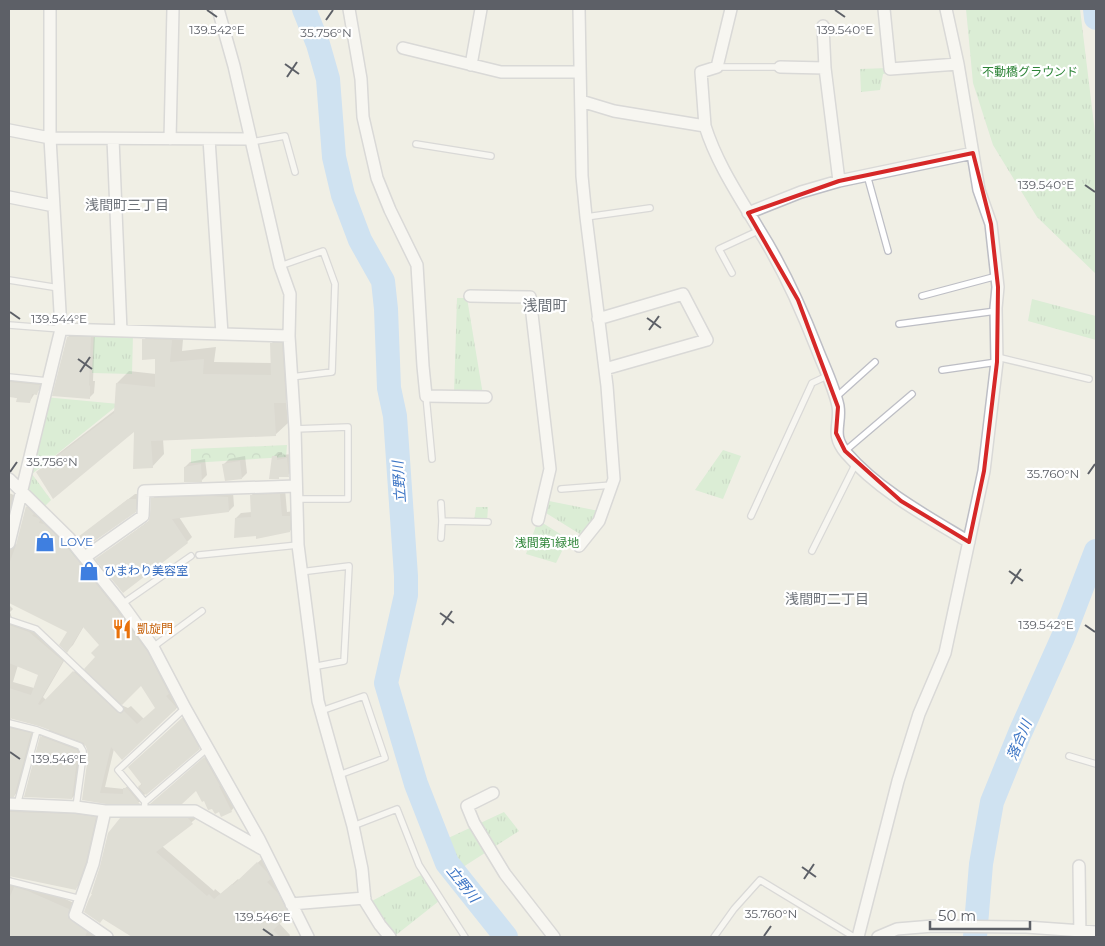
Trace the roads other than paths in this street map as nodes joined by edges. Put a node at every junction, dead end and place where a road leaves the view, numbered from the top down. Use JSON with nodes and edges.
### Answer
{"nodes":[{"id":1,"x":50,"y":9,"type":"edge"},
{"id":2,"x":173,"y":9,"type":"edge"},
{"id":3,"x":218,"y":9,"type":"edge"},
{"id":4,"x":349,"y":9,"type":"edge"},
{"id":5,"x":481,"y":9,"type":"edge"},
{"id":6,"x":579,"y":9,"type":"edge"},
{"id":7,"x":731,"y":9,"type":"edge"},
{"id":8,"x":884,"y":9,"type":"edge"},
{"id":9,"x":946,"y":9,"type":"edge"},
{"id":10,"x":824,"y":26,"type":"dead end"},
{"id":11,"x":403,"y":48,"type":"dead end"},
{"id":12,"x":470,"y":64,"type":"junction"},
{"id":13,"x":958,"y":64,"type":"junction"},
{"id":14,"x":717,"y":67,"type":"junction"},
{"id":15,"x":780,"y":67,"type":"joint"},
{"id":16,"x":825,"y":68,"type":"junction"},
{"id":17,"x":580,"y":72,"type":"junction"},
{"id":18,"x":581,"y":101,"type":"junction"},
{"id":19,"x":705,"y":126,"type":"junction"},
{"id":20,"x":9,"y":130,"type":"edge"},
{"id":21,"x":50,"y":138,"type":"junction"},
{"id":22,"x":113,"y":139,"type":"junction"},
{"id":23,"x":170,"y":139,"type":"junction"},
{"id":24,"x":209,"y":139,"type":"junction"},
{"id":25,"x":250,"y":141,"type":"junction"},
{"id":26,"x":416,"y":144,"type":"dead end"},
{"id":27,"x":973,"y":153,"type":"junction"},
{"id":28,"x":492,"y":156,"type":"dead end"},
{"id":29,"x":295,"y":172,"type":"dead end"},
{"id":30,"x":867,"y":175,"type":"junction"},
{"id":31,"x":839,"y":181,"type":"junction"},
{"id":32,"x":9,"y":197,"type":"edge"},
{"id":33,"x":54,"y":206,"type":"junction"},
{"id":34,"x":650,"y":208,"type":"dead end"},
{"id":35,"x":748,"y":213,"type":"junction"},
{"id":36,"x":586,"y":217,"type":"junction"},
{"id":37,"x":760,"y":230,"type":"junction"},
{"id":38,"x":888,"y":251,"type":"dead end"},
{"id":39,"x":280,"y":266,"type":"junction"},
{"id":40,"x":732,"y":273,"type":"dead end"},
{"id":41,"x":997,"y":276,"type":"junction"},
{"id":42,"x":9,"y":280,"type":"edge"},
{"id":43,"x":59,"y":288,"type":"junction"},
{"id":44,"x":470,"y":296,"type":"dead end"},
{"id":45,"x":922,"y":296,"type":"dead end"},
{"id":46,"x":996,"y":311,"type":"junction"},
{"id":47,"x":598,"y":319,"type":"junction"},
{"id":48,"x":899,"y":324,"type":"dead end"},
{"id":49,"x":9,"y":325,"type":"edge"},
{"id":50,"x":61,"y":329,"type":"junction"},
{"id":51,"x":121,"y":331,"type":"junction"},
{"id":52,"x":222,"y":334,"type":"junction"},
{"id":53,"x":289,"y":336,"type":"junction"},
{"id":54,"x":997,"y":360,"type":"junction"},
{"id":55,"x":875,"y":362,"type":"dead end"},
{"id":56,"x":604,"y":369,"type":"junction"},
{"id":57,"x":942,"y":370,"type":"dead end"},
{"id":58,"x":827,"y":376,"type":"junction"},
{"id":59,"x":9,"y":377,"type":"edge"},
{"id":60,"x":291,"y":377,"type":"junction"},
{"id":61,"x":1089,"y":379,"type":"dead end"},
{"id":62,"x":48,"y":381,"type":"junction"},
{"id":63,"x":912,"y":394,"type":"dead end"},
{"id":64,"x":426,"y":396,"type":"junction"},
{"id":65,"x":486,"y":397,"type":"dead end"},
{"id":66,"x":835,"y":398,"type":"junction"},
{"id":67,"x":295,"y":429,"type":"junction"},
{"id":68,"x":845,"y":451,"type":"junction"},
{"id":69,"x":432,"y":459,"type":"dead end"},
{"id":70,"x":856,"y":462,"type":"junction"},
{"id":71,"x":9,"y":480,"type":"edge"},
{"id":72,"x":612,"y":484,"type":"junction"},
{"id":73,"x":296,"y":486,"type":"junction"},
{"id":74,"x":561,"y":490,"type":"dead end"},
{"id":75,"x":20,"y":491,"type":"junction"},
{"id":76,"x":297,"y":499,"type":"junction"},
{"id":77,"x":441,"y":503,"type":"dead end"},
{"id":78,"x":751,"y":516,"type":"dead end"},
{"id":79,"x":538,"y":520,"type":"dead end"},
{"id":80,"x":442,"y":521,"type":"junction"},
{"id":81,"x":488,"y":522,"type":"dead end"},
{"id":82,"x":441,"y":538,"type":"dead end"},
{"id":83,"x":9,"y":542,"type":"edge"},
{"id":84,"x":968,"y":542,"type":"junction"},
{"id":85,"x":298,"y":544,"type":"junction"},
{"id":86,"x":579,"y":546,"type":"dead end"},
{"id":87,"x":812,"y":551,"type":"dead end"},
{"id":88,"x":198,"y":555,"type":"dead end"},
{"id":89,"x":191,"y":556,"type":"dead end"},
{"id":90,"x":85,"y":557,"type":"junction"},
{"id":91,"x":300,"y":572,"type":"junction"},
{"id":92,"x":122,"y":604,"type":"junction"},
{"id":93,"x":202,"y":611,"type":"dead end"},
{"id":94,"x":9,"y":620,"type":"edge"},
{"id":95,"x":154,"y":647,"type":"junction"},
{"id":96,"x":312,"y":667,"type":"junction"},
{"id":97,"x":185,"y":708,"type":"junction"},
{"id":98,"x":120,"y":709,"type":"dead end"},
{"id":99,"x":321,"y":711,"type":"junction"},
{"id":100,"x":9,"y":723,"type":"edge"},
{"id":101,"x":37,"y":730,"type":"junction"},
{"id":102,"x":208,"y":748,"type":"junction"},
{"id":103,"x":1069,"y":756,"type":"dead end"},
{"id":104,"x":1096,"y":764,"type":"edge"},
{"id":105,"x":339,"y":775,"type":"junction"},
{"id":106,"x":493,"y":793,"type":"dead end"},
{"id":107,"x":13,"y":805,"type":"edge"},
{"id":108,"x":76,"y":807,"type":"junction"},
{"id":109,"x":144,"y":807,"type":"junction"},
{"id":110,"x":105,"y":811,"type":"junction"},
{"id":111,"x":353,"y":826,"type":"junction"},
{"id":112,"x":264,"y":850,"type":"junction"},
{"id":113,"x":1079,"y":866,"type":"dead end"},
{"id":114,"x":9,"y":881,"type":"edge"},
{"id":115,"x":365,"y":898,"type":"junction"},
{"id":116,"x":81,"y":899,"type":"junction"},
{"id":117,"x":291,"y":904,"type":"junction"},
{"id":118,"x":1096,"y":932,"type":"edge"},
{"id":119,"x":1080,"y":934,"type":"edge"},
{"id":120,"x":107,"y":937,"type":"edge"},
{"id":121,"x":308,"y":937,"type":"edge"},
{"id":122,"x":390,"y":937,"type":"edge"},
{"id":123,"x":465,"y":937,"type":"edge"},
{"id":124,"x":554,"y":937,"type":"edge"},
{"id":125,"x":714,"y":937,"type":"edge"},
{"id":126,"x":854,"y":937,"type":"edge"},
{"id":127,"x":858,"y":937,"type":"edge"},
{"id":128,"x":878,"y":937,"type":"edge"}],
"edges":[{"from":1,"to":21,"type":"street"},
{"from":2,"to":23,"type":"street"},
{"from":3,"to":25,"type":"street"},
{"from":4,"to":64,"type":"street"},
{"from":5,"to":12,"type":"street"},
{"from":6,"to":17,"type":"street"},
{"from":7,"to":14,"type":"street"},
{"from":8,"to":13,"type":"street"},
{"from":9,"to":13,"type":"street"},
{"from":10,"to":16,"type":"street"},
{"from":11,"to":12,"type":"street"},
{"from":12,"to":17,"type":"street"},
{"from":13,"to":27,"type":"street"},
{"from":14,"to":15,"type":"lane"},
{"from":14,"to":19,"type":"street"},
{"from":15,"to":16,"type":"street"},
{"from":16,"to":31,"type":"street"},
{"from":17,"to":18,"type":"street"},
{"from":18,"to":19,"type":"street"},
{"from":18,"to":36,"type":"street"},
{"from":19,"to":35,"type":"street"},
{"from":20,"to":21,"type":"street"},
{"from":21,"to":22,"type":"street"},
{"from":21,"to":33,"type":"street"},
{"from":22,"to":23,"type":"street"},
{"from":22,"to":51,"type":"street"},
{"from":23,"to":24,"type":"street"},
{"from":24,"to":25,"type":"street"},
{"from":24,"to":52,"type":"street"},
{"from":25,"to":29,"type":"lane"},
{"from":25,"to":39,"type":"street"},
{"from":26,"to":28,"type":"lane"},
{"from":27,"to":30,"type":"street"},
{"from":27,"to":41,"type":"street"},
{"from":30,"to":31,"type":"street"},
{"from":30,"to":38,"type":"lane"},
{"from":31,"to":35,"type":"street"},
{"from":32,"to":33,"type":"street"},
{"from":33,"to":43,"type":"street"},
{"from":34,"to":36,"type":"lane"},
{"from":35,"to":37,"type":"street"},
{"from":36,"to":47,"type":"street"},
{"from":37,"to":40,"type":"lane"},
{"from":37,"to":58,"type":"street"},
{"from":39,"to":53,"type":"street"},
{"from":39,"to":60,"type":"lane"},
{"from":41,"to":45,"type":"lane"},
{"from":41,"to":46,"type":"street"},
{"from":42,"to":43,"type":"lane"},
{"from":43,"to":50,"type":"street"},
{"from":44,"to":79,"type":"street"},
{"from":46,"to":48,"type":"lane"},
{"from":46,"to":54,"type":"street"},
{"from":47,"to":56,"type":"street"},
{"from":47,"to":56,"type":"street"},
{"from":49,"to":50,"type":"lane"},
{"from":50,"to":51,"type":"street"},
{"from":50,"to":62,"type":"street"},
{"from":51,"to":52,"type":"street"},
{"from":52,"to":53,"type":"street"},
{"from":53,"to":60,"type":"street"},
{"from":54,"to":57,"type":"lane"},
{"from":54,"to":61,"type":"lane"},
{"from":54,"to":84,"type":"street"},
{"from":55,"to":66,"type":"lane"},
{"from":56,"to":72,"type":"street"},
{"from":58,"to":66,"type":"street"},
{"from":58,"to":78,"type":"lane"},
{"from":59,"to":62,"type":"lane"},
{"from":60,"to":67,"type":"street"},
{"from":62,"to":75,"type":"street"},
{"from":63,"to":68,"type":"lane"},
{"from":64,"to":65,"type":"street"},
{"from":64,"to":69,"type":"lane"},
{"from":66,"to":68,"type":"street"},
{"from":67,"to":73,"type":"street"},
{"from":67,"to":76,"type":"lane"},
{"from":68,"to":70,"type":"street"},
{"from":70,"to":84,"type":"street"},
{"from":70,"to":87,"type":"lane"},
{"from":71,"to":75,"type":"street"},
{"from":72,"to":74,"type":"lane"},
{"from":72,"to":86,"type":"street"},
{"from":73,"to":76,"type":"street"},
{"from":73,"to":90,"type":"street"},
{"from":75,"to":83,"type":"street"},
{"from":75,"to":90,"type":"street"},
{"from":76,"to":85,"type":"street"},
{"from":77,"to":80,"type":"lane"},
{"from":80,"to":81,"type":"lane"},
{"from":80,"to":82,"type":"lane"},
{"from":84,"to":127,"type":"street"},
{"from":85,"to":88,"type":"lane"},
{"from":85,"to":91,"type":"street"},
{"from":89,"to":92,"type":"lane"},
{"from":90,"to":92,"type":"street"},
{"from":91,"to":96,"type":"street"},
{"from":91,"to":96,"type":"lane"},
{"from":92,"to":95,"type":"street"},
{"from":93,"to":95,"type":"lane"},
{"from":94,"to":98,"type":"lane"},
{"from":95,"to":97,"type":"street"},
{"from":96,"to":99,"type":"street"},
{"from":97,"to":102,"type":"street"},
{"from":97,"to":109,"type":"lane"},
{"from":99,"to":105,"type":"street"},
{"from":99,"to":105,"type":"lane"},
{"from":100,"to":101,"type":"lane"},
{"from":101,"to":107,"type":"lane"},
{"from":101,"to":108,"type":"lane"},
{"from":102,"to":109,"type":"lane"},
{"from":102,"to":112,"type":"street"},
{"from":103,"to":104,"type":"lane"},
{"from":105,"to":111,"type":"street"},
{"from":106,"to":124,"type":"street"},
{"from":107,"to":108,"type":"street"},
{"from":108,"to":110,"type":"street"},
{"from":109,"to":110,"type":"street"},
{"from":109,"to":112,"type":"street"},
{"from":110,"to":116,"type":"street"},
{"from":111,"to":115,"type":"street"},
{"from":111,"to":123,"type":"lane"},
{"from":112,"to":117,"type":"street"},
{"from":113,"to":119,"type":"street"},
{"from":114,"to":116,"type":"lane"},
{"from":115,"to":117,"type":"street"},
{"from":115,"to":122,"type":"street"},
{"from":116,"to":120,"type":"street"},
{"from":117,"to":121,"type":"street"},
{"from":118,"to":119,"type":"street"},
{"from":119,"to":128,"type":"street"},
{"from":125,"to":126,"type":"lane"}]}
